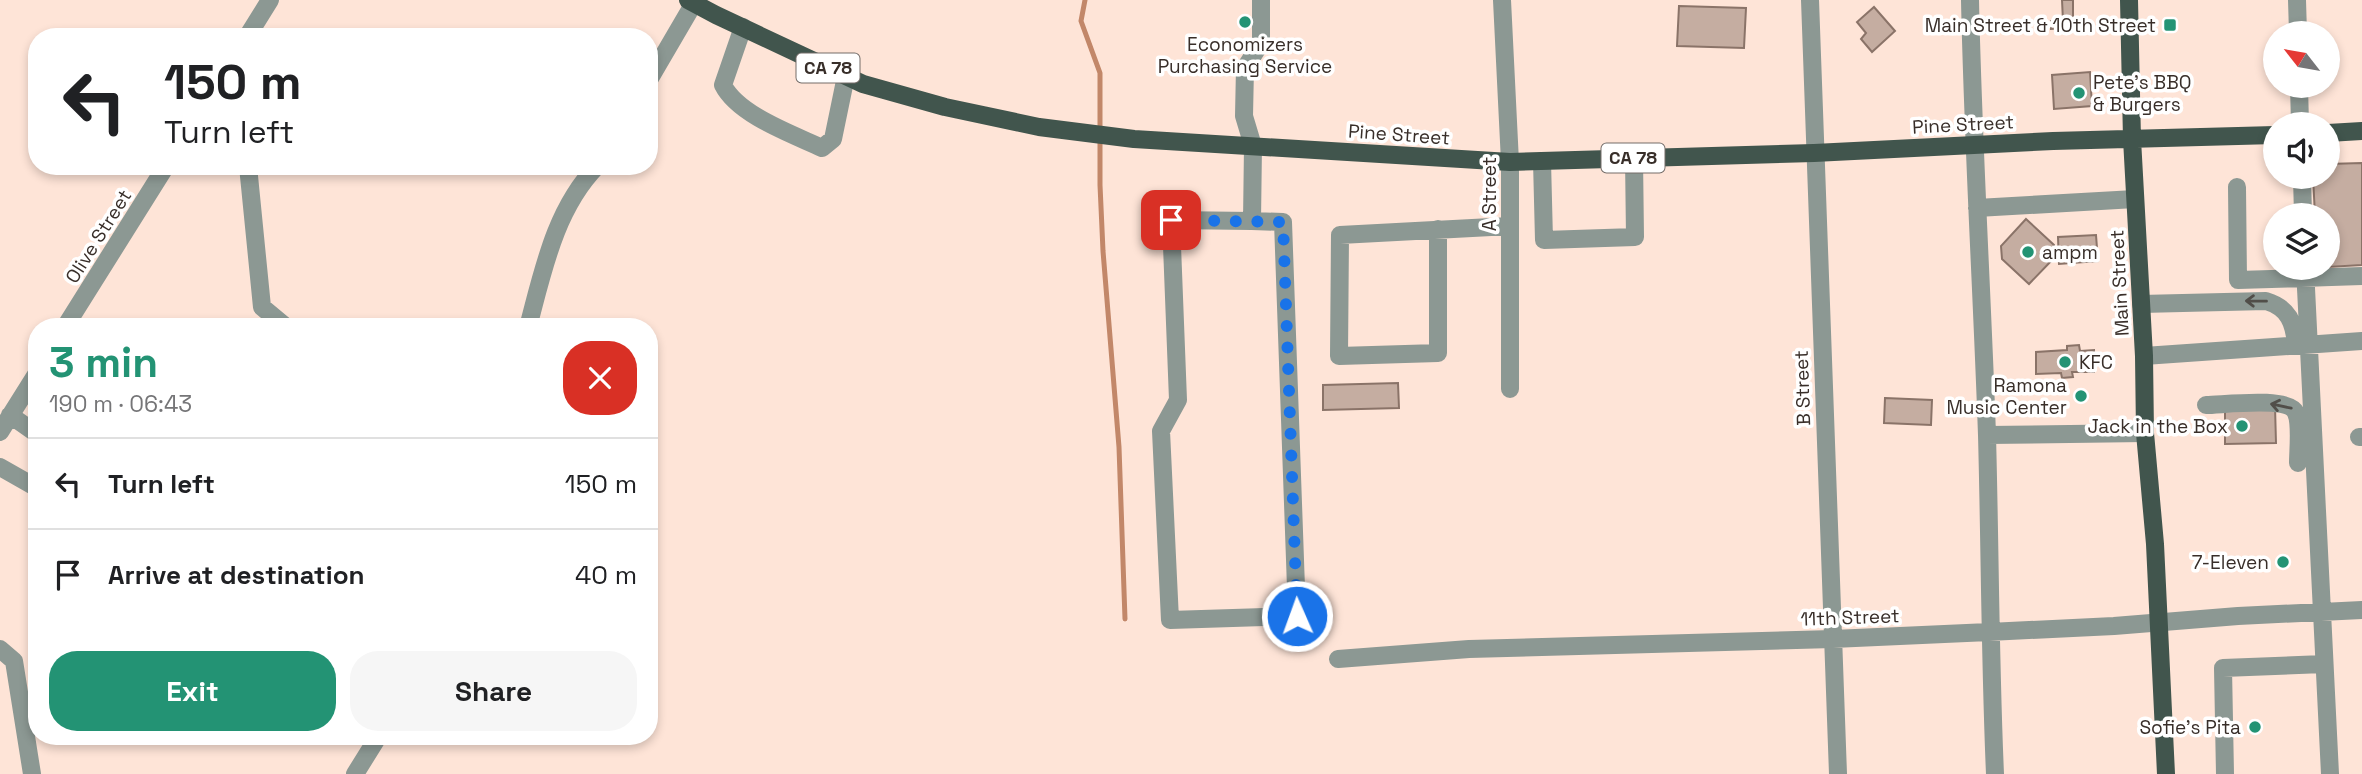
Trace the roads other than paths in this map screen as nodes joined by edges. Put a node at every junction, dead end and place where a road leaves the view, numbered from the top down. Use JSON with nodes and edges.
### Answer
{"nodes":[{"id":1,"x":270,"y":0,"type":"edge"},
{"id":2,"x":1261,"y":0,"type":"edge"},
{"id":3,"x":1502,"y":0,"type":"edge"},
{"id":4,"x":1810,"y":0,"type":"edge"},
{"id":5,"x":1970,"y":0,"type":"edge"},
{"id":6,"x":2129,"y":0,"type":"edge"},
{"id":7,"x":2297,"y":0,"type":"edge"},
{"id":8,"x":691,"y":1,"type":"edge"},
{"id":9,"x":2298,"y":21,"type":"edge"},
{"id":10,"x":743,"y":27,"type":"junction"},
{"id":11,"x":253,"y":28,"type":"edge"},
{"id":12,"x":658,"y":63,"type":"edge"},
{"id":13,"x":846,"y":76,"type":"junction"},
{"id":14,"x":2362,"y":131,"type":"edge"},
{"id":15,"x":2340,"y":132,"type":"edge"},
{"id":16,"x":2263,"y":135,"type":"edge"},
{"id":17,"x":2132,"y":139,"type":"junction"},
{"id":18,"x":1973,"y":145,"type":"junction"},
{"id":19,"x":1253,"y":146,"type":"junction"},
{"id":20,"x":1814,"y":153,"type":"junction"},
{"id":21,"x":1634,"y":158,"type":"junction"},
{"id":22,"x":1542,"y":161,"type":"junction"},
{"id":23,"x":1510,"y":162,"type":"junction"},
{"id":24,"x":160,"y":175,"type":"edge"},
{"id":25,"x":249,"y":175,"type":"edge"},
{"id":26,"x":588,"y":175,"type":"edge"},
{"id":27,"x":2237,"y":187,"type":"dead end"},
{"id":28,"x":2135,"y":200,"type":"junction"},
{"id":29,"x":1977,"y":208,"type":"junction"},
{"id":30,"x":1252,"y":221,"type":"junction"},
{"id":31,"x":1510,"y":226,"type":"junction"},
{"id":32,"x":1438,"y":229,"type":"junction"},
{"id":33,"x":2340,"y":275,"type":"edge"},
{"id":34,"x":2362,"y":276,"type":"edge"},
{"id":35,"x":2263,"y":277,"type":"edge"},
{"id":36,"x":2305,"y":280,"type":"edge"},
{"id":37,"x":2141,"y":304,"type":"junction"},
{"id":38,"x":71,"y":318,"type":"edge"},
{"id":39,"x":275,"y":318,"type":"edge"},
{"id":40,"x":530,"y":318,"type":"edge"},
{"id":41,"x":2362,"y":341,"type":"edge"},
{"id":42,"x":2302,"y":344,"type":"junction"},
{"id":43,"x":2144,"y":356,"type":"junction"},
{"id":44,"x":28,"y":387,"type":"edge"},
{"id":45,"x":1510,"y":389,"type":"dead end"},
{"id":46,"x":2206,"y":405,"type":"dead end"},
{"id":47,"x":10,"y":415,"type":"junction"},
{"id":48,"x":28,"y":427,"type":"edge"},
{"id":49,"x":0,"y":432,"type":"edge"},
{"id":50,"x":2145,"y":433,"type":"junction"},
{"id":51,"x":1987,"y":435,"type":"junction"},
{"id":52,"x":2298,"y":463,"type":"dead end"},
{"id":53,"x":0,"y":467,"type":"edge"},
{"id":54,"x":28,"y":483,"type":"edge"},
{"id":55,"x":2362,"y":610,"type":"edge"},
{"id":56,"x":2321,"y":612,"type":"junction"},
{"id":57,"x":2159,"y":621,"type":"junction"},
{"id":58,"x":1989,"y":632,"type":"junction"},
{"id":59,"x":1833,"y":639,"type":"junction"},
{"id":60,"x":0,"y":649,"type":"edge"},
{"id":61,"x":1338,"y":659,"type":"dead end"},
{"id":62,"x":2324,"y":664,"type":"junction"},
{"id":63,"x":373,"y":745,"type":"edge"},
{"id":64,"x":32,"y":774,"type":"edge"},
{"id":65,"x":355,"y":774,"type":"edge"},
{"id":66,"x":1838,"y":774,"type":"edge"},
{"id":67,"x":1995,"y":774,"type":"edge"},
{"id":68,"x":2166,"y":774,"type":"edge"},
{"id":69,"x":2225,"y":774,"type":"edge"},
{"id":70,"x":2330,"y":774,"type":"edge"}],
"edges":[{"from":1,"to":11,"type":"street"},
{"from":2,"to":19,"type":"street"},
{"from":3,"to":23,"type":"street","name":"A Street"},
{"from":4,"to":20,"type":"street","name":"B Street"},
{"from":5,"to":18,"type":"street"},
{"from":6,"to":17,"type":"main road","name":"Main Street"},
{"from":7,"to":9,"type":"street"},
{"from":8,"to":10,"type":"main road","name":"Pine Street","number":"CA 78"},
{"from":8,"to":12,"type":"street"},
{"from":10,"to":13,"type":"main road","name":"Pine Street","number":"CA 78"},
{"from":10,"to":13,"type":"street"},
{"from":13,"to":19,"type":"main road","name":"Pine Street","number":"CA 78"},
{"from":14,"to":15,"type":"main road"},
{"from":16,"to":17,"type":"main road","name":"Pine Street"},
{"from":17,"to":18,"type":"main road","name":"Pine Street","number":"CA 78"},
{"from":17,"to":28,"type":"main road","name":"Main Street"},
{"from":18,"to":20,"type":"main road","name":"Pine Street","number":"CA 78"},
{"from":18,"to":29,"type":"street"},
{"from":19,"to":23,"type":"main road","name":"Pine Street","number":"CA 78"},
{"from":19,"to":30,"type":"street"},
{"from":20,"to":21,"type":"main road","name":"Pine Street","number":"CA 78"},
{"from":20,"to":59,"type":"street","name":"B Street"},
{"from":21,"to":22,"type":"main road","name":"Pine Street","number":"CA 78"},
{"from":21,"to":22,"type":"street"},
{"from":22,"to":23,"type":"main road","name":"Pine Street","number":"CA 78"},
{"from":23,"to":31,"type":"street","name":"A Street"},
{"from":24,"to":38,"type":"street","name":"Olive Street"},
{"from":25,"to":39,"type":"street"},
{"from":26,"to":40,"type":"street"},
{"from":27,"to":35,"type":"street"},
{"from":28,"to":29,"type":"street"},
{"from":28,"to":37,"type":"main road","name":"Main Street"},
{"from":29,"to":51,"type":"street"},
{"from":30,"to":30,"type":"street"},
{"from":31,"to":32,"type":"street"},
{"from":31,"to":45,"type":"street","name":"A Street"},
{"from":32,"to":32,"type":"street"},
{"from":33,"to":34,"type":"street"},
{"from":36,"to":42,"type":"street"},
{"from":42,"to":37,"type":"street","one_way":true},
{"from":37,"to":43,"type":"main road","name":"Main Street"},
{"from":41,"to":42,"type":"street"},
{"from":42,"to":43,"type":"street"},
{"from":42,"to":56,"type":"street"},
{"from":43,"to":50,"type":"main road","name":"Main Street"},
{"from":44,"to":47,"type":"street"},
{"from":52,"to":46,"type":"street","one_way":true},
{"from":47,"to":48,"type":"street"},
{"from":47,"to":49,"type":"street"},
{"from":50,"to":51,"type":"street"},
{"from":50,"to":57,"type":"main road","name":"Main Street"},
{"from":51,"to":58,"type":"street"},
{"from":53,"to":54,"type":"street"},
{"from":55,"to":56,"type":"street","name":"11th Street"},
{"from":56,"to":57,"type":"street","name":"11th Street"},
{"from":56,"to":62,"type":"street"},
{"from":57,"to":58,"type":"street","name":"11th Street"},
{"from":57,"to":68,"type":"main road","name":"Main Street"},
{"from":58,"to":59,"type":"street","name":"11th Street"},
{"from":58,"to":67,"type":"street"},
{"from":59,"to":61,"type":"street","name":"11th Street"},
{"from":59,"to":66,"type":"street","name":"B Street"},
{"from":60,"to":64,"type":"street"},
{"from":62,"to":69,"type":"street"},
{"from":62,"to":70,"type":"street"},
{"from":63,"to":65,"type":"street"}]}
